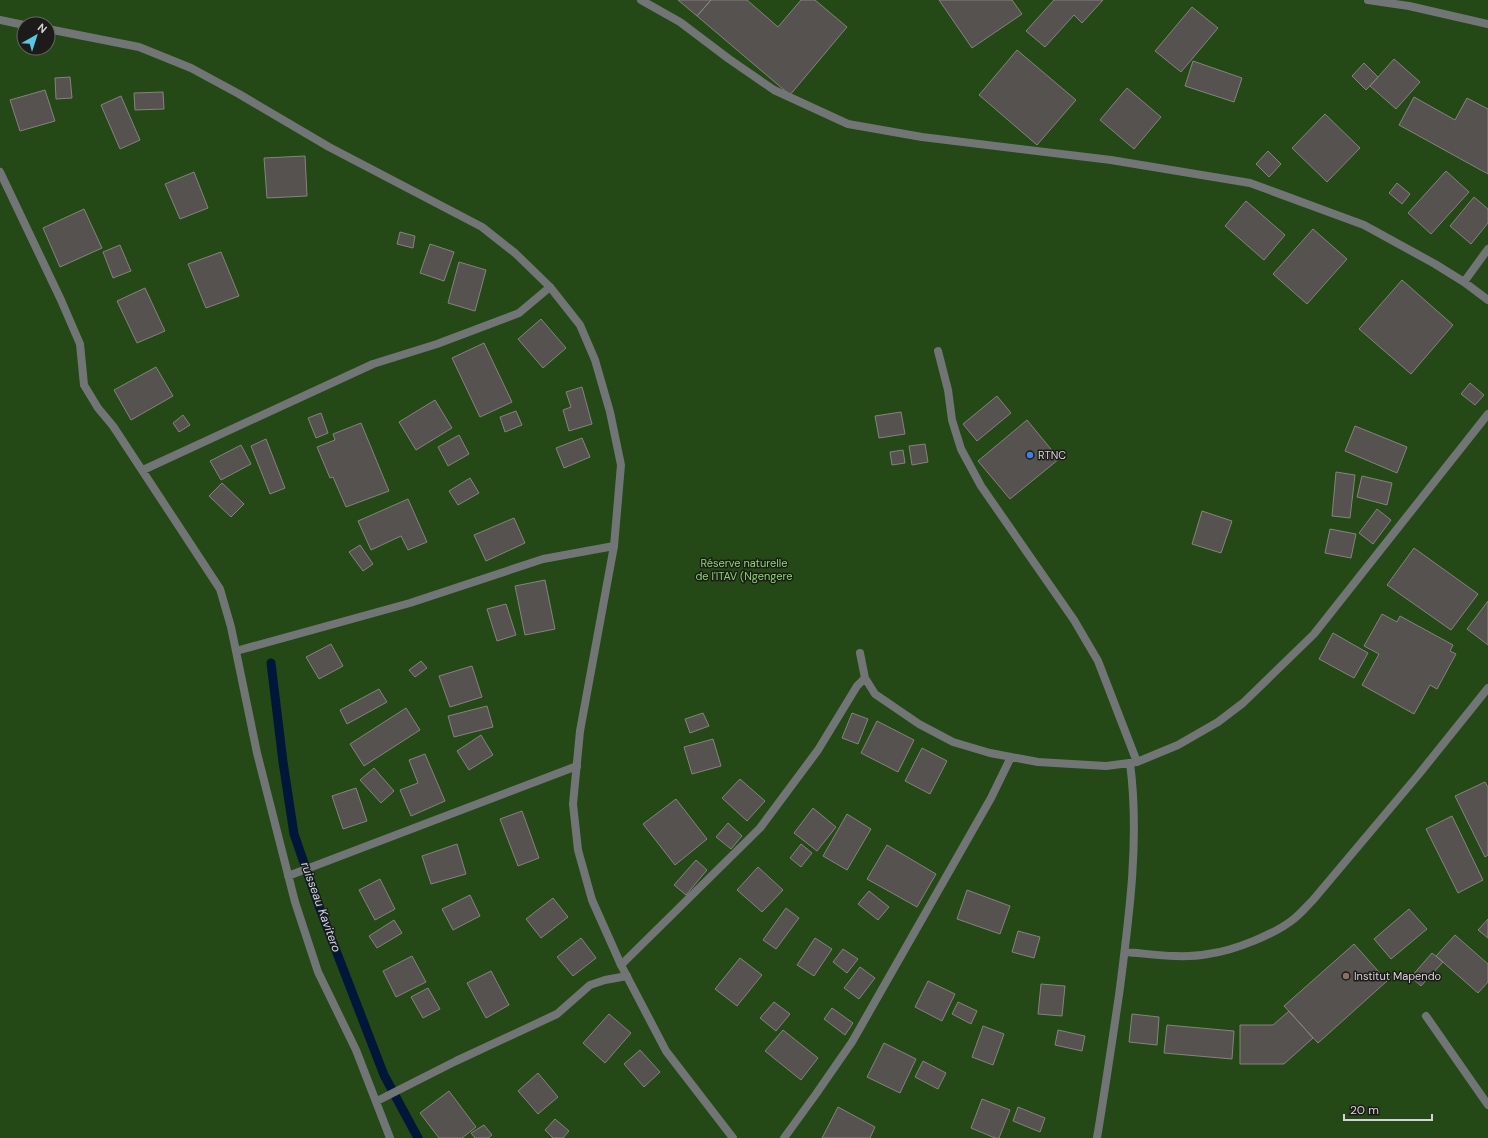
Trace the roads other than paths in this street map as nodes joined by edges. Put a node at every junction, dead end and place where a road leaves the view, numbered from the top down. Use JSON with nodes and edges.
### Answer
{"nodes":[{"id":1,"x":641,"y":0,"type":"edge"},
{"id":2,"x":1368,"y":0,"type":"edge"},
{"id":3,"x":0,"y":20,"type":"edge"},
{"id":4,"x":16,"y":23,"type":"edge"},
{"id":5,"x":1488,"y":24,"type":"edge"},
{"id":6,"x":56,"y":31,"type":"edge"},
{"id":7,"x":0,"y":172,"type":"edge"},
{"id":8,"x":1488,"y":249,"type":"edge"},
{"id":9,"x":1464,"y":282,"type":"junction"},
{"id":10,"x":550,"y":287,"type":"junction"},
{"id":11,"x":1488,"y":300,"type":"edge"},
{"id":12,"x":938,"y":351,"type":"dead end"},
{"id":13,"x":1488,"y":414,"type":"edge"},
{"id":14,"x":1485,"y":423,"type":"edge"},
{"id":15,"x":143,"y":470,"type":"junction"},
{"id":16,"x":614,"y":546,"type":"junction"},
{"id":17,"x":236,"y":651,"type":"junction"},
{"id":18,"x":860,"y":652,"type":"dead end"},
{"id":19,"x":865,"y":678,"type":"junction"},
{"id":20,"x":1488,"y":688,"type":"edge"},
{"id":21,"x":1011,"y":757,"type":"junction"},
{"id":22,"x":1133,"y":762,"type":"junction"},
{"id":23,"x":577,"y":766,"type":"junction"},
{"id":24,"x":288,"y":876,"type":"junction"},
{"id":25,"x":1125,"y":952,"type":"junction"},
{"id":26,"x":621,"y":965,"type":"junction"},
{"id":27,"x":627,"y":976,"type":"junction"},
{"id":28,"x":1426,"y":1016,"type":"dead end"},
{"id":29,"x":377,"y":1101,"type":"junction"},
{"id":30,"x":1488,"y":1105,"type":"edge"},
{"id":31,"x":390,"y":1138,"type":"edge"},
{"id":32,"x":732,"y":1138,"type":"edge"},
{"id":33,"x":784,"y":1138,"type":"edge"},
{"id":34,"x":1096,"y":1138,"type":"edge"}],
"edges":[{"from":1,"to":9,"type":"street"},
{"from":2,"to":5,"type":"street"},
{"from":3,"to":4,"type":"street"},
{"from":6,"to":10,"type":"street"},
{"from":7,"to":15,"type":"street"},
{"from":8,"to":9,"type":"street"},
{"from":9,"to":11,"type":"street"},
{"from":10,"to":15,"type":"street"},
{"from":10,"to":16,"type":"street"},
{"from":12,"to":22,"type":"street"},
{"from":13,"to":14,"type":"street"},
{"from":14,"to":22,"type":"street"},
{"from":15,"to":17,"type":"street"},
{"from":16,"to":17,"type":"street"},
{"from":16,"to":23,"type":"street"},
{"from":17,"to":24,"type":"street"},
{"from":18,"to":19,"type":"street"},
{"from":19,"to":21,"type":"street"},
{"from":19,"to":26,"type":"street"},
{"from":20,"to":25,"type":"street"},
{"from":21,"to":22,"type":"street"},
{"from":21,"to":33,"type":"street"},
{"from":22,"to":25,"type":"street"},
{"from":23,"to":24,"type":"street"},
{"from":23,"to":26,"type":"street"},
{"from":24,"to":29,"type":"street"},
{"from":25,"to":34,"type":"street"},
{"from":26,"to":27,"type":"street"},
{"from":27,"to":29,"type":"street"},
{"from":27,"to":32,"type":"street"},
{"from":28,"to":30,"type":"street"},
{"from":29,"to":31,"type":"street"}]}
